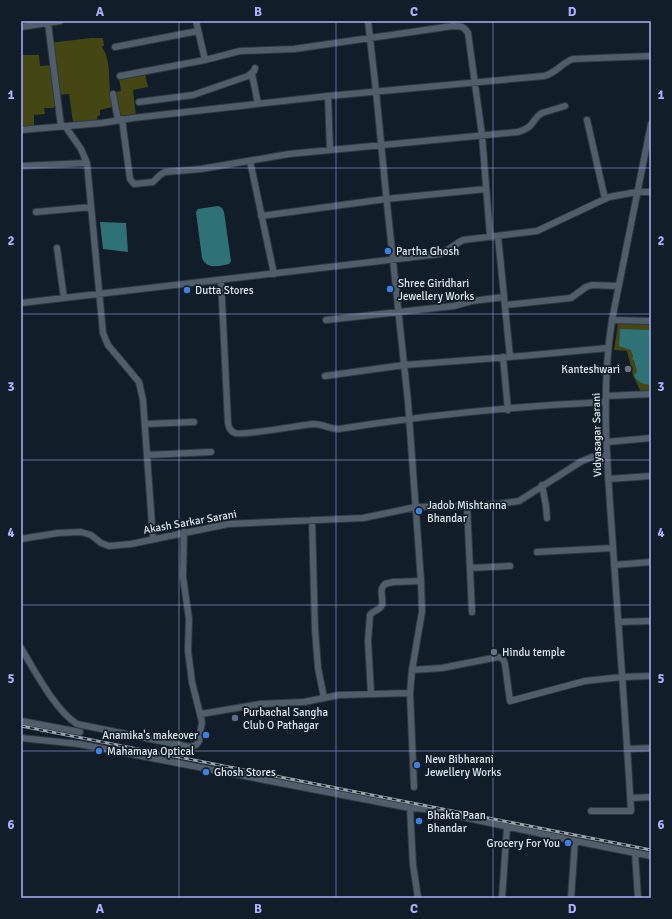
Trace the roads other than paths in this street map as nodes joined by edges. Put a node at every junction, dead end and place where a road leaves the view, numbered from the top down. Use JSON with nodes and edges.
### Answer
{"nodes":[{"id":1,"x":60,"y":21,"type":"edge"},
{"id":2,"x":196,"y":21,"type":"edge"},
{"id":3,"x":368,"y":21,"type":"edge"},
{"id":4,"x":48,"y":23,"type":"junction"},
{"id":5,"x":21,"y":27,"type":"edge"},
{"id":6,"x":198,"y":31,"type":"junction"},
{"id":7,"x":370,"y":38,"type":"junction"},
{"id":8,"x":115,"y":47,"type":"dead end"},
{"id":9,"x":651,"y":56,"type":"edge"},
{"id":10,"x":205,"y":60,"type":"junction"},
{"id":11,"x":120,"y":76,"type":"dead end"},
{"id":12,"x":476,"y":82,"type":"junction"},
{"id":13,"x":376,"y":91,"type":"junction"},
{"id":14,"x":113,"y":94,"type":"dead end"},
{"id":15,"x":328,"y":96,"type":"junction"},
{"id":16,"x":139,"y":102,"type":"dead end"},
{"id":17,"x":258,"y":104,"type":"junction"},
{"id":18,"x":565,"y":106,"type":"dead end"},
{"id":19,"x":120,"y":120,"type":"junction"},
{"id":20,"x":587,"y":120,"type":"dead end"},
{"id":21,"x":651,"y":124,"type":"edge"},
{"id":22,"x":62,"y":126,"type":"junction"},
{"id":23,"x":21,"y":130,"type":"edge"},
{"id":24,"x":482,"y":135,"type":"junction"},
{"id":25,"x":381,"y":146,"type":"junction"},
{"id":26,"x":330,"y":150,"type":"junction"},
{"id":27,"x":250,"y":161,"type":"junction"},
{"id":28,"x":86,"y":164,"type":"junction"},
{"id":29,"x":21,"y":166,"type":"edge"},
{"id":30,"x":486,"y":189,"type":"junction"},
{"id":31,"x":637,"y":192,"type":"junction"},
{"id":32,"x":651,"y":192,"type":"edge"},
{"id":33,"x":386,"y":199,"type":"junction"},
{"id":34,"x":605,"y":199,"type":"junction"},
{"id":35,"x":91,"y":207,"type":"junction"},
{"id":36,"x":36,"y":212,"type":"dead end"},
{"id":37,"x":261,"y":216,"type":"junction"},
{"id":38,"x":490,"y":236,"type":"junction"},
{"id":39,"x":498,"y":236,"type":"junction"},
{"id":40,"x":57,"y":248,"type":"dead end"},
{"id":41,"x":393,"y":259,"type":"junction"},
{"id":42,"x":274,"y":274,"type":"junction"},
{"id":43,"x":221,"y":280,"type":"junction"},
{"id":44,"x":618,"y":286,"type":"junction"},
{"id":45,"x":99,"y":294,"type":"junction"},
{"id":46,"x":504,"y":297,"type":"junction"},
{"id":47,"x":64,"y":298,"type":"junction"},
{"id":48,"x":21,"y":303,"type":"edge"},
{"id":49,"x":505,"y":305,"type":"junction"},
{"id":50,"x":399,"y":313,"type":"junction"},
{"id":51,"x":326,"y":320,"type":"dead end"},
{"id":52,"x":612,"y":320,"type":"junction"},
{"id":53,"x":651,"y":320,"type":"edge"},
{"id":54,"x":608,"y":346,"type":"junction"},
{"id":55,"x":503,"y":357,"type":"junction"},
{"id":56,"x":510,"y":357,"type":"junction"},
{"id":57,"x":404,"y":365,"type":"junction"},
{"id":58,"x":325,"y":376,"type":"dead end"},
{"id":59,"x":651,"y":394,"type":"edge"},
{"id":60,"x":606,"y":399,"type":"junction"},
{"id":61,"x":508,"y":410,"type":"junction"},
{"id":62,"x":409,"y":419,"type":"junction"},
{"id":63,"x":194,"y":422,"type":"dead end"},
{"id":64,"x":145,"y":424,"type":"junction"},
{"id":65,"x":651,"y":438,"type":"edge"},
{"id":66,"x":607,"y":442,"type":"junction"},
{"id":67,"x":211,"y":452,"type":"dead end"},
{"id":68,"x":147,"y":455,"type":"junction"},
{"id":69,"x":607,"y":456,"type":"junction"},
{"id":70,"x":651,"y":476,"type":"edge"},
{"id":71,"x":608,"y":478,"type":"junction"},
{"id":72,"x":542,"y":485,"type":"junction"},
{"id":73,"x":467,"y":506,"type":"junction"},
{"id":74,"x":416,"y":508,"type":"junction"},
{"id":75,"x":547,"y":518,"type":"dead end"},
{"id":76,"x":312,"y":520,"type":"junction"},
{"id":77,"x":184,"y":532,"type":"junction"},
{"id":78,"x":21,"y":539,"type":"edge"},
{"id":79,"x":153,"y":539,"type":"junction"},
{"id":80,"x":613,"y":548,"type":"junction"},
{"id":81,"x":537,"y":552,"type":"dead end"},
{"id":82,"x":651,"y":562,"type":"edge"},
{"id":83,"x":614,"y":565,"type":"junction"},
{"id":84,"x":510,"y":566,"type":"dead end"},
{"id":85,"x":470,"y":568,"type":"junction"},
{"id":86,"x":421,"y":582,"type":"junction"},
{"id":87,"x":472,"y":612,"type":"dead end"},
{"id":88,"x":651,"y":621,"type":"edge"},
{"id":89,"x":618,"y":622,"type":"junction"},
{"id":90,"x":21,"y":648,"type":"edge"},
{"id":91,"x":412,"y":670,"type":"junction"},
{"id":92,"x":651,"y":676,"type":"edge"},
{"id":93,"x":622,"y":677,"type":"junction"},
{"id":94,"x":410,"y":693,"type":"junction"},
{"id":95,"x":371,"y":694,"type":"junction"},
{"id":96,"x":324,"y":698,"type":"junction"},
{"id":97,"x":200,"y":714,"type":"junction"},
{"id":98,"x":21,"y":721,"type":"edge"},
{"id":99,"x":81,"y":728,"type":"junction"},
{"id":100,"x":21,"y":738,"type":"edge"},
{"id":101,"x":79,"y":744,"type":"junction"},
{"id":102,"x":651,"y":748,"type":"edge"},
{"id":103,"x":627,"y":749,"type":"junction"},
{"id":104,"x":414,"y":787,"type":"dead end"},
{"id":105,"x":651,"y":797,"type":"edge"},
{"id":106,"x":630,"y":798,"type":"junction"},
{"id":107,"x":410,"y":808,"type":"junction"},
{"id":108,"x":591,"y":810,"type":"dead end"},
{"id":109,"x":507,"y":827,"type":"junction"},
{"id":110,"x":575,"y":841,"type":"junction"},
{"id":111,"x":635,"y":853,"type":"junction"},
{"id":112,"x":651,"y":856,"type":"edge"},
{"id":113,"x":418,"y":898,"type":"edge"},
{"id":114,"x":502,"y":898,"type":"edge"},
{"id":115,"x":571,"y":898,"type":"edge"},
{"id":116,"x":638,"y":898,"type":"edge"}],
"edges":[{"from":1,"to":4,"type":"street"},
{"from":2,"to":6,"type":"street"},
{"from":3,"to":7,"type":"street"},
{"from":4,"to":5,"type":"street"},
{"from":4,"to":22,"type":"street"},
{"from":6,"to":8,"type":"street"},
{"from":6,"to":10,"type":"street"},
{"from":7,"to":10,"type":"street"},
{"from":7,"to":12,"type":"street"},
{"from":7,"to":13,"type":"street"},
{"from":9,"to":12,"type":"street"},
{"from":10,"to":11,"type":"street"},
{"from":12,"to":13,"type":"street"},
{"from":12,"to":24,"type":"street"},
{"from":13,"to":15,"type":"street"},
{"from":13,"to":25,"type":"street"},
{"from":14,"to":19,"type":"street"},
{"from":15,"to":17,"type":"street"},
{"from":15,"to":26,"type":"street"},
{"from":16,"to":17,"type":"street"},
{"from":17,"to":19,"type":"street"},
{"from":18,"to":24,"type":"street"},
{"from":19,"to":22,"type":"street"},
{"from":19,"to":27,"type":"street"},
{"from":20,"to":34,"type":"street"},
{"from":21,"to":31,"type":"street","name":"Vidyasagar Sarani"},
{"from":22,"to":23,"type":"street"},
{"from":22,"to":28,"type":"street"},
{"from":24,"to":25,"type":"street"},
{"from":24,"to":30,"type":"street"},
{"from":25,"to":26,"type":"street"},
{"from":25,"to":33,"type":"street"},
{"from":26,"to":27,"type":"street"},
{"from":27,"to":37,"type":"street"},
{"from":28,"to":29,"type":"street"},
{"from":28,"to":35,"type":"street"},
{"from":30,"to":33,"type":"street"},
{"from":30,"to":38,"type":"street"},
{"from":31,"to":32,"type":"street"},
{"from":31,"to":34,"type":"street"},
{"from":31,"to":44,"type":"street","name":"Vidyasagar Sarani"},
{"from":33,"to":37,"type":"street"},
{"from":33,"to":41,"type":"street"},
{"from":34,"to":39,"type":"street"},
{"from":35,"to":36,"type":"street"},
{"from":35,"to":45,"type":"street"},
{"from":37,"to":42,"type":"street"},
{"from":38,"to":39,"type":"street"},
{"from":38,"to":41,"type":"street"},
{"from":39,"to":46,"type":"street"},
{"from":40,"to":47,"type":"street"},
{"from":41,"to":42,"type":"street"},
{"from":41,"to":50,"type":"street"},
{"from":42,"to":43,"type":"street"},
{"from":43,"to":45,"type":"street"},
{"from":43,"to":62,"type":"street"},
{"from":44,"to":49,"type":"street"},
{"from":44,"to":52,"type":"street","name":"Vidyasagar Sarani"},
{"from":45,"to":47,"type":"street"},
{"from":45,"to":64,"type":"street"},
{"from":46,"to":49,"type":"street"},
{"from":46,"to":50,"type":"street"},
{"from":47,"to":48,"type":"street"},
{"from":49,"to":56,"type":"street"},
{"from":50,"to":51,"type":"street"},
{"from":50,"to":57,"type":"street"},
{"from":52,"to":53,"type":"street"},
{"from":52,"to":54,"type":"street","name":"Vidyasagar Sarani"},
{"from":54,"to":56,"type":"street"},
{"from":54,"to":60,"type":"street","name":"Vidyasagar Sarani"},
{"from":55,"to":56,"type":"street"},
{"from":55,"to":57,"type":"street"},
{"from":55,"to":61,"type":"street"},
{"from":57,"to":58,"type":"street"},
{"from":57,"to":62,"type":"street"},
{"from":59,"to":60,"type":"street"},
{"from":60,"to":61,"type":"street"},
{"from":60,"to":66,"type":"street","name":"Vidyasagar Sarani"},
{"from":61,"to":62,"type":"street"},
{"from":62,"to":74,"type":"street"},
{"from":63,"to":64,"type":"street"},
{"from":64,"to":68,"type":"street"},
{"from":65,"to":66,"type":"street"},
{"from":66,"to":69,"type":"street","name":"Vidyasagar Sarani"},
{"from":67,"to":68,"type":"street"},
{"from":68,"to":79,"type":"street"},
{"from":69,"to":71,"type":"street","name":"Vidyasagar Sarani"},
{"from":69,"to":72,"type":"street","name":"Akash Sarkar Sarani"},
{"from":70,"to":71,"type":"street"},
{"from":71,"to":80,"type":"street","name":"Vidyasagar Sarani"},
{"from":72,"to":73,"type":"street","name":"Akash Sarkar Sarani"},
{"from":72,"to":75,"type":"street"},
{"from":73,"to":74,"type":"street","name":"Akash Sarkar Sarani"},
{"from":73,"to":85,"type":"street"},
{"from":74,"to":76,"type":"street","name":"Akash Sarkar Sarani"},
{"from":74,"to":86,"type":"street"},
{"from":76,"to":77,"type":"street","name":"Akash Sarkar Sarani"},
{"from":76,"to":96,"type":"street"},
{"from":77,"to":79,"type":"street","name":"Akash Sarkar Sarani"},
{"from":77,"to":97,"type":"street"},
{"from":78,"to":79,"type":"street","name":"Akash Sarkar Sarani"},
{"from":80,"to":81,"type":"street"},
{"from":80,"to":83,"type":"street","name":"Vidyasagar Sarani"},
{"from":82,"to":83,"type":"street"},
{"from":83,"to":89,"type":"street","name":"Vidyasagar Sarani"},
{"from":84,"to":85,"type":"street"},
{"from":85,"to":87,"type":"street"},
{"from":86,"to":91,"type":"street"},
{"from":86,"to":95,"type":"street"},
{"from":88,"to":89,"type":"street"},
{"from":89,"to":93,"type":"street","name":"Vidyasagar Sarani"},
{"from":90,"to":99,"type":"street"},
{"from":91,"to":93,"type":"street"},
{"from":91,"to":94,"type":"street"},
{"from":92,"to":93,"type":"street"},
{"from":93,"to":103,"type":"street","name":"Vidyasagar Sarani"},
{"from":94,"to":95,"type":"street"},
{"from":94,"to":104,"type":"street"},
{"from":95,"to":96,"type":"street"},
{"from":96,"to":97,"type":"street"},
{"from":97,"to":99,"type":"street"},
{"from":98,"to":99,"type":"street"},
{"from":99,"to":101,"type":"street"},
{"from":100,"to":101,"type":"street"},
{"from":101,"to":107,"type":"street"},
{"from":102,"to":103,"type":"street"},
{"from":103,"to":106,"type":"street","name":"Vidyasagar Sarani"},
{"from":105,"to":106,"type":"street"},
{"from":106,"to":108,"type":"street"},
{"from":107,"to":109,"type":"street"},
{"from":107,"to":113,"type":"street"},
{"from":109,"to":110,"type":"street"},
{"from":109,"to":114,"type":"street"},
{"from":110,"to":111,"type":"street"},
{"from":110,"to":115,"type":"street"},
{"from":111,"to":112,"type":"street"},
{"from":111,"to":116,"type":"street"}]}
